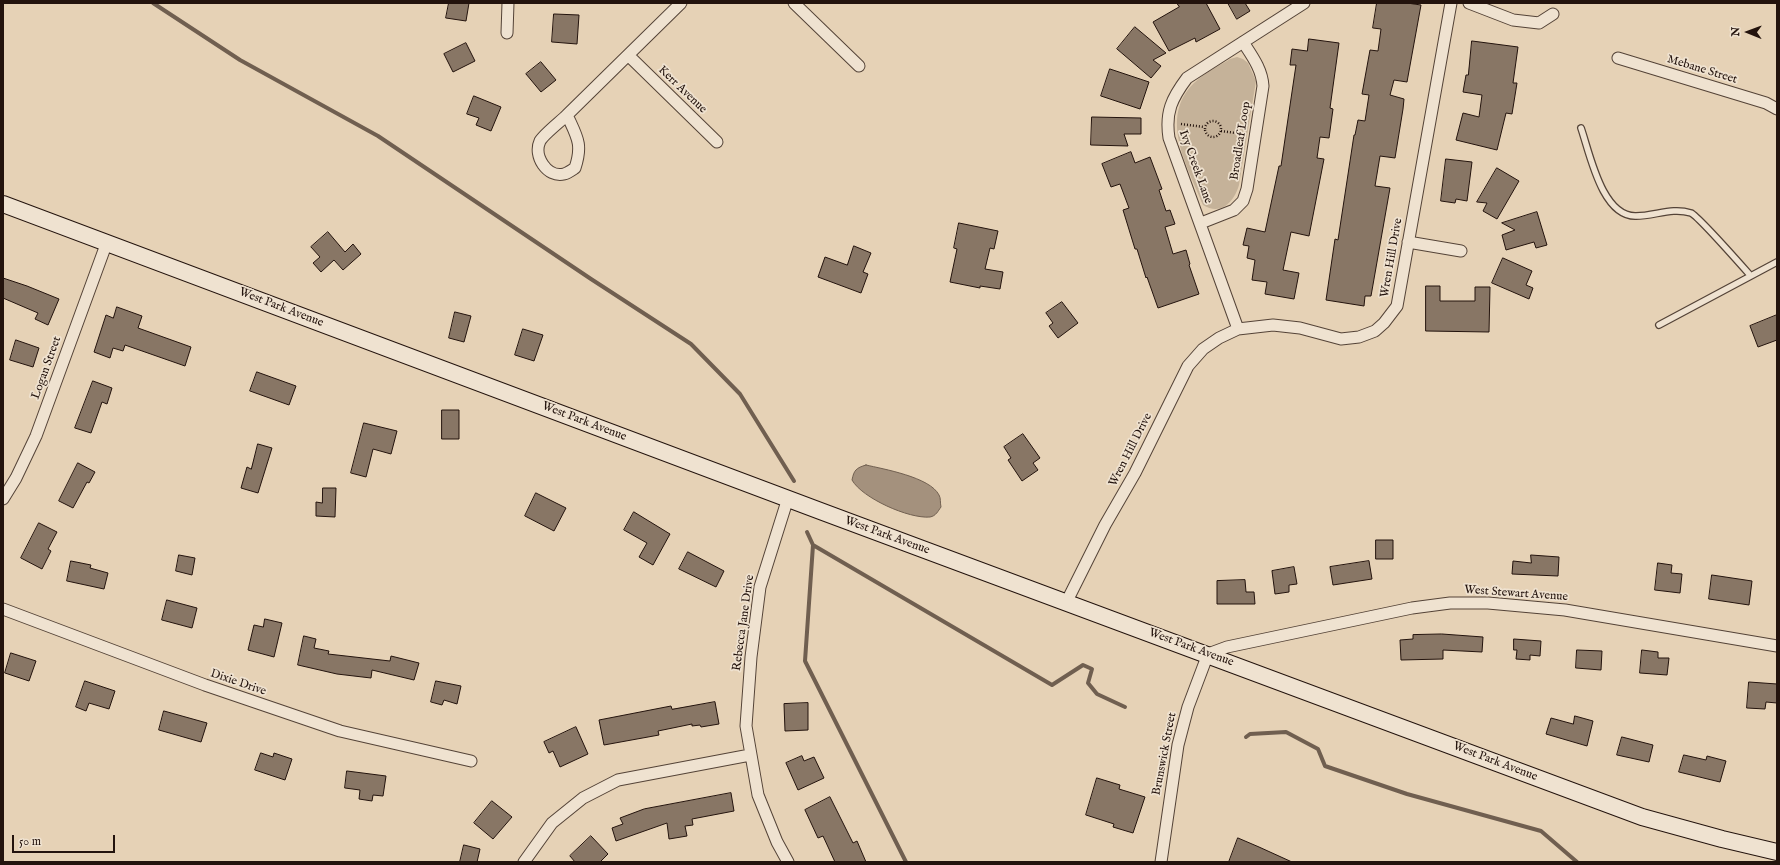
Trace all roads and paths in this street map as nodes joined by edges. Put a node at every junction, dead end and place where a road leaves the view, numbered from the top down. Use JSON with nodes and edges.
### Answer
{"nodes":[{"id":1,"x":508,"y":3,"type":"edge"},
{"id":2,"x":681,"y":3,"type":"edge"},
{"id":3,"x":794,"y":3,"type":"edge"},
{"id":4,"x":1304,"y":3,"type":"edge"},
{"id":5,"x":1452,"y":3,"type":"edge"},
{"id":6,"x":1469,"y":3,"type":"edge"},
{"id":7,"x":1552,"y":14,"type":"dead end"},
{"id":8,"x":508,"y":33,"type":"dead end"},
{"id":9,"x":1243,"y":42,"type":"junction"},
{"id":10,"x":629,"y":56,"type":"junction"},
{"id":11,"x":1618,"y":58,"type":"dead end"},
{"id":12,"x":859,"y":66,"type":"dead end"},
{"id":13,"x":1777,"y":109,"type":"edge"},
{"id":14,"x":567,"y":115,"type":"junction"},
{"id":15,"x":1181,"y":124,"type":"dead end"},
{"id":16,"x":1204,"y":127,"type":"junction"},
{"id":17,"x":1582,"y":128,"type":"dead end"},
{"id":18,"x":1221,"y":131,"type":"junction"},
{"id":19,"x":1243,"y":134,"type":"dead end"},
{"id":20,"x":717,"y":142,"type":"dead end"},
{"id":21,"x":3,"y":204,"type":"edge"},
{"id":22,"x":1201,"y":223,"type":"junction"},
{"id":23,"x":107,"y":242,"type":"junction"},
{"id":24,"x":1408,"y":242,"type":"junction"},
{"id":25,"x":1461,"y":251,"type":"dead end"},
{"id":26,"x":1777,"y":262,"type":"edge"},
{"id":27,"x":1750,"y":275,"type":"junction"},
{"id":28,"x":1659,"y":325,"type":"dead end"},
{"id":29,"x":1238,"y":329,"type":"junction"},
{"id":30,"x":788,"y":498,"type":"junction"},
{"id":31,"x":3,"y":499,"type":"edge"},
{"id":32,"x":1066,"y":603,"type":"junction"},
{"id":33,"x":3,"y":609,"type":"edge"},
{"id":34,"x":1777,"y":646,"type":"edge"},
{"id":35,"x":1208,"y":654,"type":"junction"},
{"id":36,"x":750,"y":755,"type":"junction"},
{"id":37,"x":471,"y":761,"type":"dead end"},
{"id":38,"x":1777,"y":852,"type":"edge"},
{"id":39,"x":524,"y":862,"type":"edge"},
{"id":40,"x":788,"y":862,"type":"edge"},
{"id":41,"x":1161,"y":862,"type":"edge"}],
"edges":[{"from":1,"to":8,"type":"street"},
{"from":2,"to":10,"type":"street"},
{"from":3,"to":12,"type":"street"},
{"from":4,"to":9,"type":"street","name":"Ivy Creek Lane"},
{"from":5,"to":24,"type":"street","name":"Wren Hill Drive"},
{"from":6,"to":7,"type":"street"},
{"from":9,"to":22,"type":"street","name":"Broadleaf Loop"},
{"from":9,"to":22,"type":"street","name":"Ivy Creek Lane"},
{"from":10,"to":14,"type":"street"},
{"from":10,"to":20,"type":"street","name":"Kerr Avenue"},
{"from":11,"to":13,"type":"street","name":"Mebane Street"},
{"from":14,"to":14,"type":"street"},
{"from":15,"to":16,"type":"path"},
{"from":16,"to":18,"type":"path"},
{"from":16,"to":18,"type":"path"},
{"from":17,"to":27,"type":"lane"},
{"from":18,"to":19,"type":"path"},
{"from":21,"to":23,"type":"main road","name":"West Park Avenue"},
{"from":22,"to":29,"type":"street","name":"Ivy Creek Lane"},
{"from":23,"to":30,"type":"main road","name":"West Park Avenue"},
{"from":23,"to":31,"type":"street","name":"Logan Street"},
{"from":24,"to":25,"type":"street"},
{"from":24,"to":29,"type":"street","name":"Wren Hill Drive"},
{"from":26,"to":27,"type":"lane"},
{"from":27,"to":28,"type":"lane"},
{"from":29,"to":32,"type":"street","name":"Wren Hill Drive"},
{"from":30,"to":32,"type":"main road","name":"West Park Avenue"},
{"from":30,"to":36,"type":"street","name":"Rebecca Jane Drive"},
{"from":32,"to":35,"type":"main road","name":"West Park Avenue"},
{"from":33,"to":37,"type":"street","name":"Dixie Drive"},
{"from":34,"to":35,"type":"street","name":"West Stewart Avenue"},
{"from":35,"to":38,"type":"main road","name":"West Park Avenue"},
{"from":35,"to":41,"type":"street","name":"Brunswick Street"},
{"from":36,"to":39,"type":"street"},
{"from":36,"to":40,"type":"street","name":"Rebecca Jane Drive"}]}
